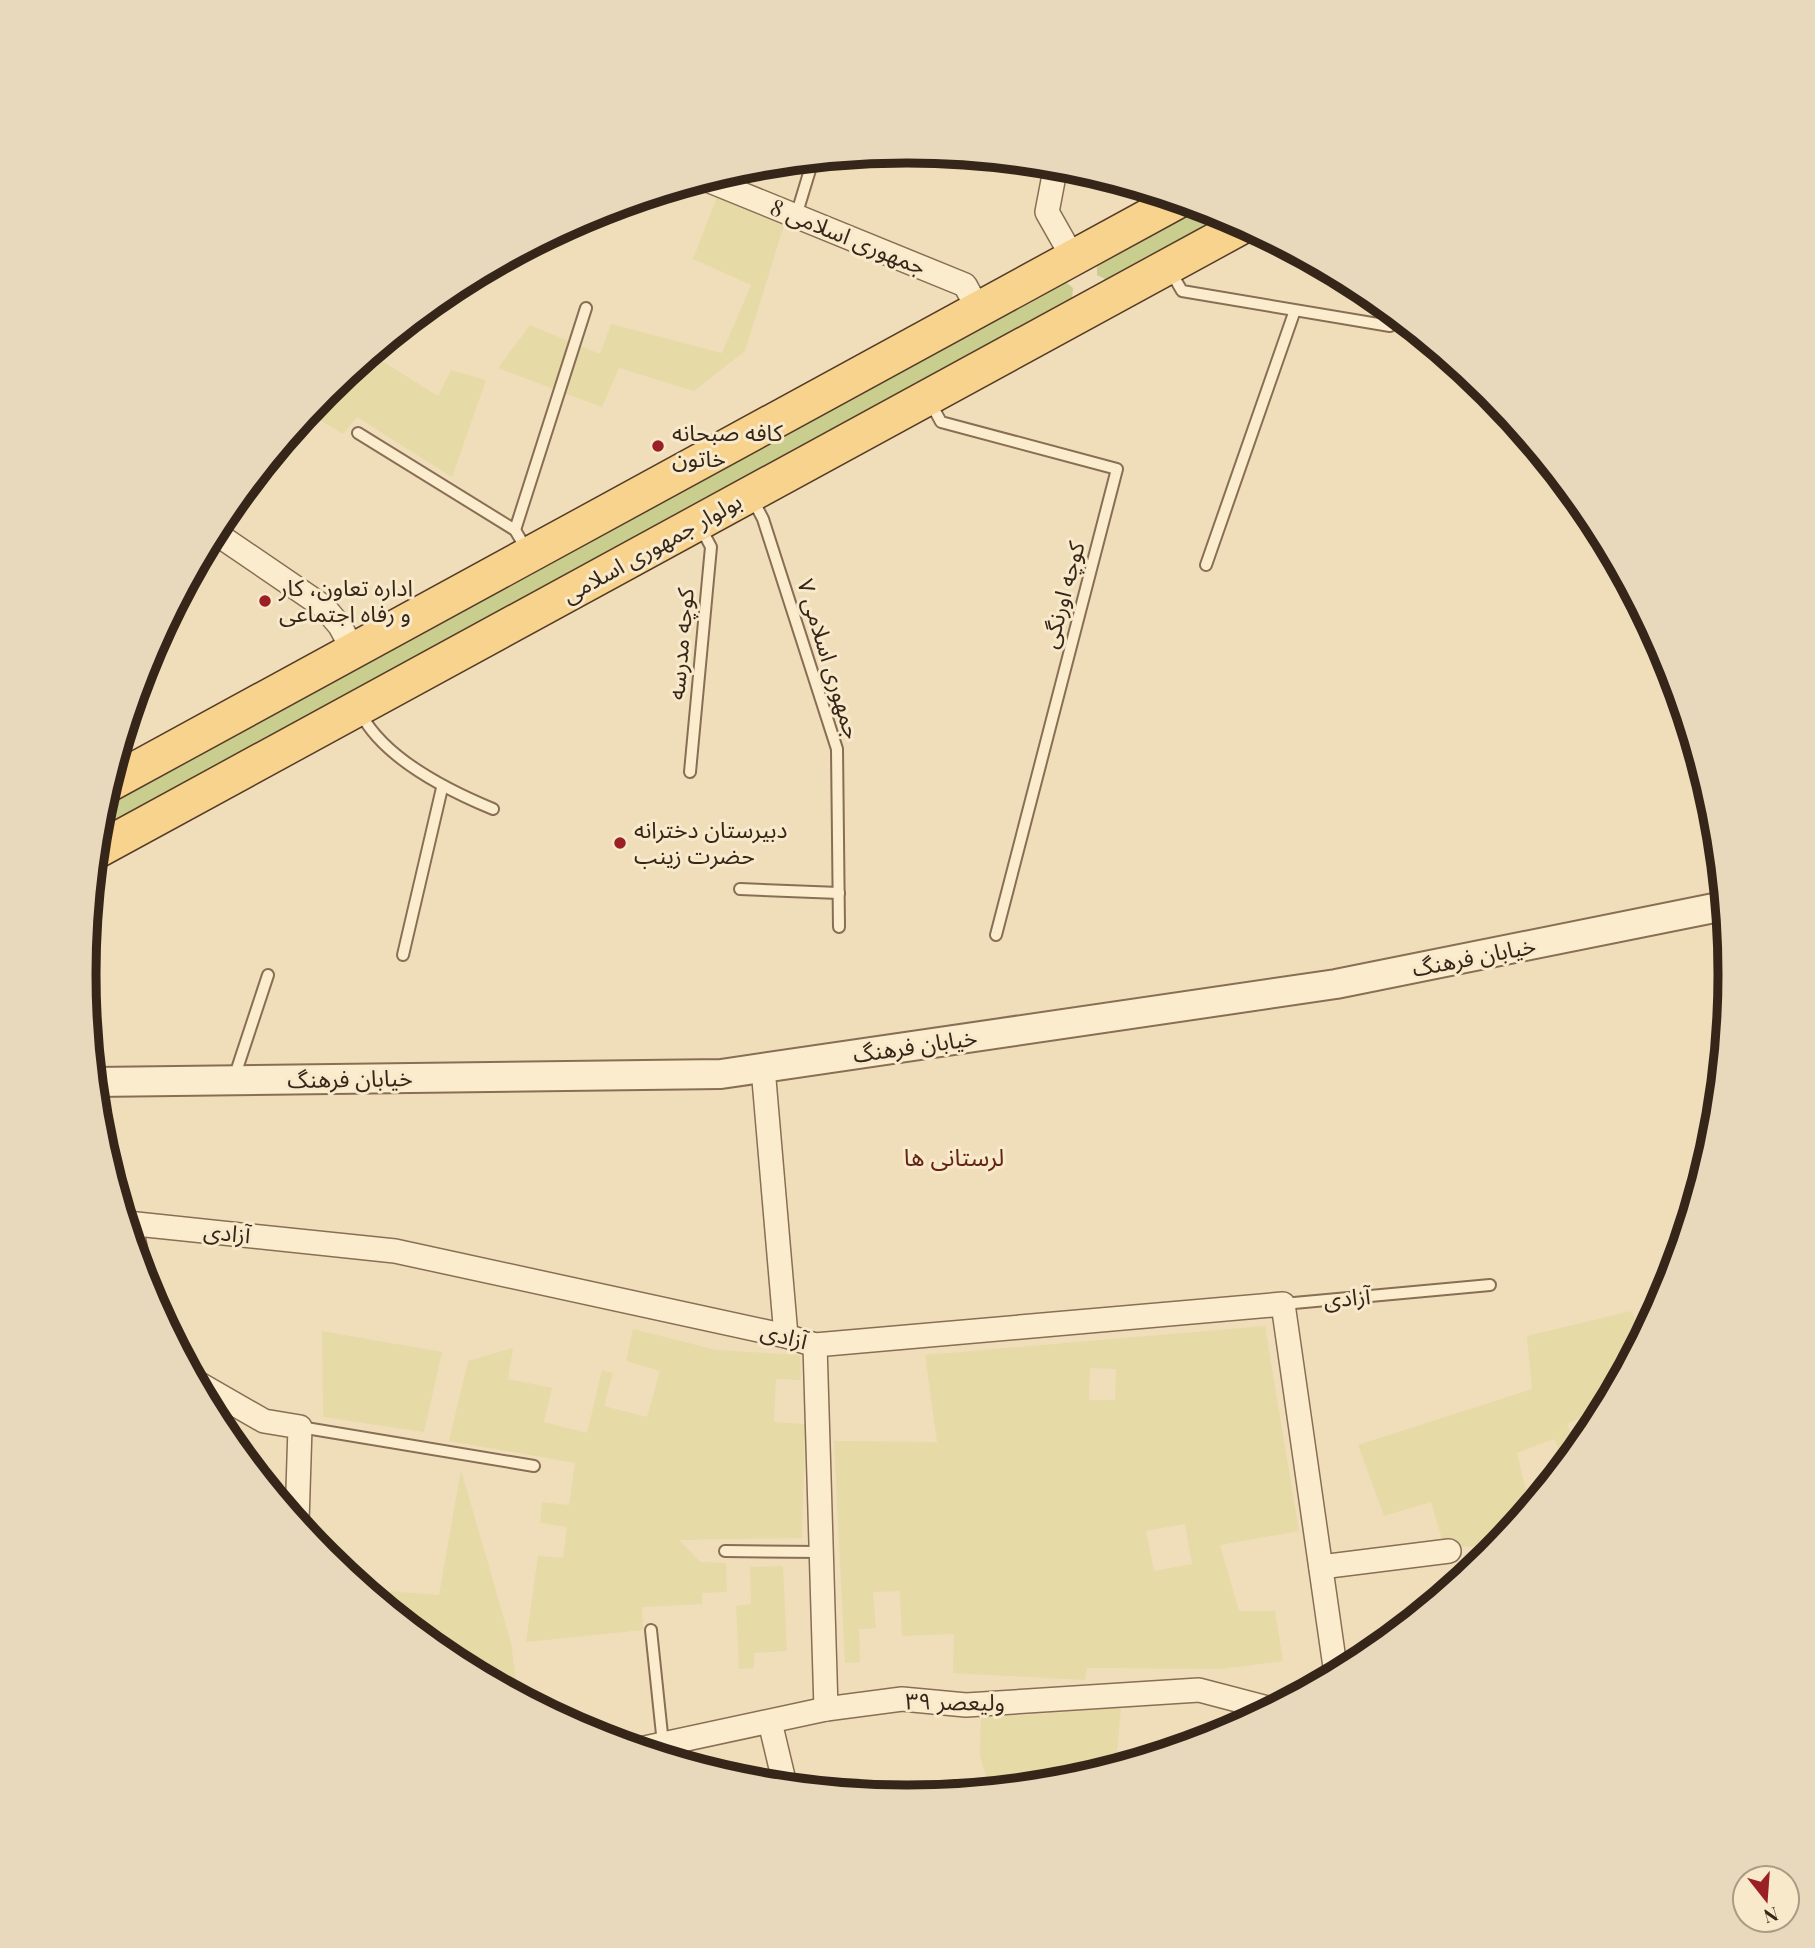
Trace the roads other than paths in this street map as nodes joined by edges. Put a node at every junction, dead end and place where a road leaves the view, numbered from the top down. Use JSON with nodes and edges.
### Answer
{"nodes":[{"id":1,"x":810,"y":169,"type":"edge"},
{"id":2,"x":1054,"y":176,"type":"edge"},
{"id":3,"x":720,"y":185,"type":"edge"},
{"id":4,"x":1168,"y":206,"type":"edge"},
{"id":5,"x":796,"y":216,"type":"junction"},
{"id":6,"x":1232,"y":231,"type":"edge"},
{"id":7,"x":1073,"y":258,"type":"junction"},
{"id":8,"x":1168,"y":266,"type":"junction"},
{"id":9,"x":1098,"y":305,"type":"junction"},
{"id":10,"x":586,"y":308,"type":"dead end"},
{"id":11,"x":978,"y":309,"type":"junction"},
{"id":12,"x":1294,"y":313,"type":"junction"},
{"id":13,"x":1390,"y":326,"type":"dead end"},
{"id":14,"x":928,"y":397,"type":"junction"},
{"id":15,"x":358,"y":433,"type":"dead end"},
{"id":16,"x":750,"y":494,"type":"junction"},
{"id":17,"x":698,"y":523,"type":"junction"},
{"id":18,"x":223,"y":538,"type":"edge"},
{"id":19,"x":522,"y":542,"type":"junction"},
{"id":20,"x":1206,"y":565,"type":"dead end"},
{"id":21,"x":353,"y":650,"type":"junction"},
{"id":22,"x":358,"y":708,"type":"junction"},
{"id":23,"x":123,"y":770,"type":"edge"},
{"id":24,"x":690,"y":772,"type":"dead end"},
{"id":25,"x":442,"y":788,"type":"junction"},
{"id":26,"x":493,"y":809,"type":"dead end"},
{"id":27,"x":107,"y":845,"type":"edge"},
{"id":28,"x":740,"y":890,"type":"dead end"},
{"id":29,"x":839,"y":893,"type":"junction"},
{"id":30,"x":1716,"y":908,"type":"edge"},
{"id":31,"x":839,"y":927,"type":"dead end"},
{"id":32,"x":996,"y":935,"type":"dead end"},
{"id":33,"x":403,"y":955,"type":"dead end"},
{"id":34,"x":268,"y":975,"type":"dead end"},
{"id":35,"x":763,"y":1068,"type":"junction"},
{"id":36,"x":233,"y":1080,"type":"junction"},
{"id":37,"x":103,"y":1082,"type":"edge"},
{"id":38,"x":136,"y":1224,"type":"edge"},
{"id":39,"x":1490,"y":1285,"type":"dead end"},
{"id":40,"x":1283,"y":1304,"type":"junction"},
{"id":41,"x":786,"y":1336,"type":"junction"},
{"id":42,"x":815,"y":1345,"type":"junction"},
{"id":43,"x":212,"y":1391,"type":"edge"},
{"id":44,"x":300,"y":1427,"type":"junction"},
{"id":45,"x":534,"y":1466,"type":"dead end"},
{"id":46,"x":297,"y":1508,"type":"edge"},
{"id":47,"x":724,"y":1551,"type":"dead end"},
{"id":48,"x":1449,"y":1551,"type":"dead end"},
{"id":49,"x":821,"y":1552,"type":"junction"},
{"id":50,"x":1321,"y":1567,"type":"junction"},
{"id":51,"x":651,"y":1630,"type":"dead end"},
{"id":52,"x":1335,"y":1664,"type":"edge"},
{"id":53,"x":826,"y":1709,"type":"junction"},
{"id":54,"x":1247,"y":1710,"type":"edge"},
{"id":55,"x":770,"y":1722,"type":"junction"},
{"id":56,"x":663,"y":1744,"type":"junction"},
{"id":57,"x":657,"y":1745,"type":"edge"},
{"id":58,"x":782,"y":1775,"type":"edge"}],
"edges":[{"from":1,"to":5,"type":"lane"},
{"from":2,"to":7,"type":"street"},
{"from":3,"to":5,"type":"street","name":"جمهوری اسلامی 8"},
{"from":4,"to":7,"type":"main road"},
{"from":5,"to":11,"type":"street","name":"جمهوری اسلامی 8"},
{"from":6,"to":8,"type":"main road","name":"بولوار جمهوری اسلامی"},
{"from":7,"to":9,"type":"main road"},
{"from":7,"to":11,"type":"main road"},
{"from":8,"to":9,"type":"main road","name":"بولوار جمهوری اسلامی"},
{"from":8,"to":12,"type":"lane"},
{"from":9,"to":14,"type":"main road","name":"بولوار جمهوری اسلامی"},
{"from":10,"to":19,"type":"lane"},
{"from":11,"to":19,"type":"main road"},
{"from":12,"to":13,"type":"lane"},
{"from":12,"to":20,"type":"lane"},
{"from":14,"to":16,"type":"main road","name":"بولوار جمهوری اسلامی"},
{"from":14,"to":32,"type":"lane","name":"کوچه اورنگی"},
{"from":15,"to":19,"type":"lane"},
{"from":16,"to":17,"type":"main road","name":"بولوار جمهوری اسلامی"},
{"from":16,"to":29,"type":"lane","name":"جمهوری اسلامی ۷"},
{"from":17,"to":22,"type":"main road","name":"بولوار جمهوری اسلامی"},
{"from":17,"to":24,"type":"lane","name":"کوچه مدرسه"},
{"from":18,"to":21,"type":"street"},
{"from":19,"to":21,"type":"main road"},
{"from":21,"to":23,"type":"main road"},
{"from":22,"to":25,"type":"lane"},
{"from":22,"to":27,"type":"main road","name":"بولوار جمهوری اسلامی"},
{"from":25,"to":26,"type":"lane"},
{"from":25,"to":33,"type":"lane"},
{"from":28,"to":29,"type":"lane"},
{"from":29,"to":31,"type":"lane","name":"جمهوری اسلامی ۷"},
{"from":30,"to":35,"type":"street","name":"خیابان فرهنگ"},
{"from":34,"to":36,"type":"lane"},
{"from":35,"to":36,"type":"street","name":"خیابان فرهنگ"},
{"from":35,"to":41,"type":"street"},
{"from":36,"to":37,"type":"street","name":"خیابان فرهنگ"},
{"from":38,"to":41,"type":"street","name":"آزادی"},
{"from":39,"to":40,"type":"lane","name":"آزادی"},
{"from":40,"to":42,"type":"street","name":"آزادی"},
{"from":40,"to":50,"type":"street"},
{"from":41,"to":42,"type":"street","name":"آزادی"},
{"from":42,"to":49,"type":"street"},
{"from":43,"to":44,"type":"street"},
{"from":44,"to":45,"type":"lane"},
{"from":44,"to":46,"type":"street"},
{"from":47,"to":49,"type":"lane"},
{"from":48,"to":50,"type":"street"},
{"from":49,"to":53,"type":"street"},
{"from":50,"to":52,"type":"street"},
{"from":51,"to":56,"type":"lane"},
{"from":53,"to":54,"type":"street","name":"ولیعصر ۳۹"},
{"from":53,"to":55,"type":"street","name":"ولیعصر ۳۹"},
{"from":55,"to":56,"type":"street","name":"ولیعصر ۳۹"},
{"from":55,"to":58,"type":"street"},
{"from":56,"to":57,"type":"street","name":"ولیعصر ۳۹"}]}
